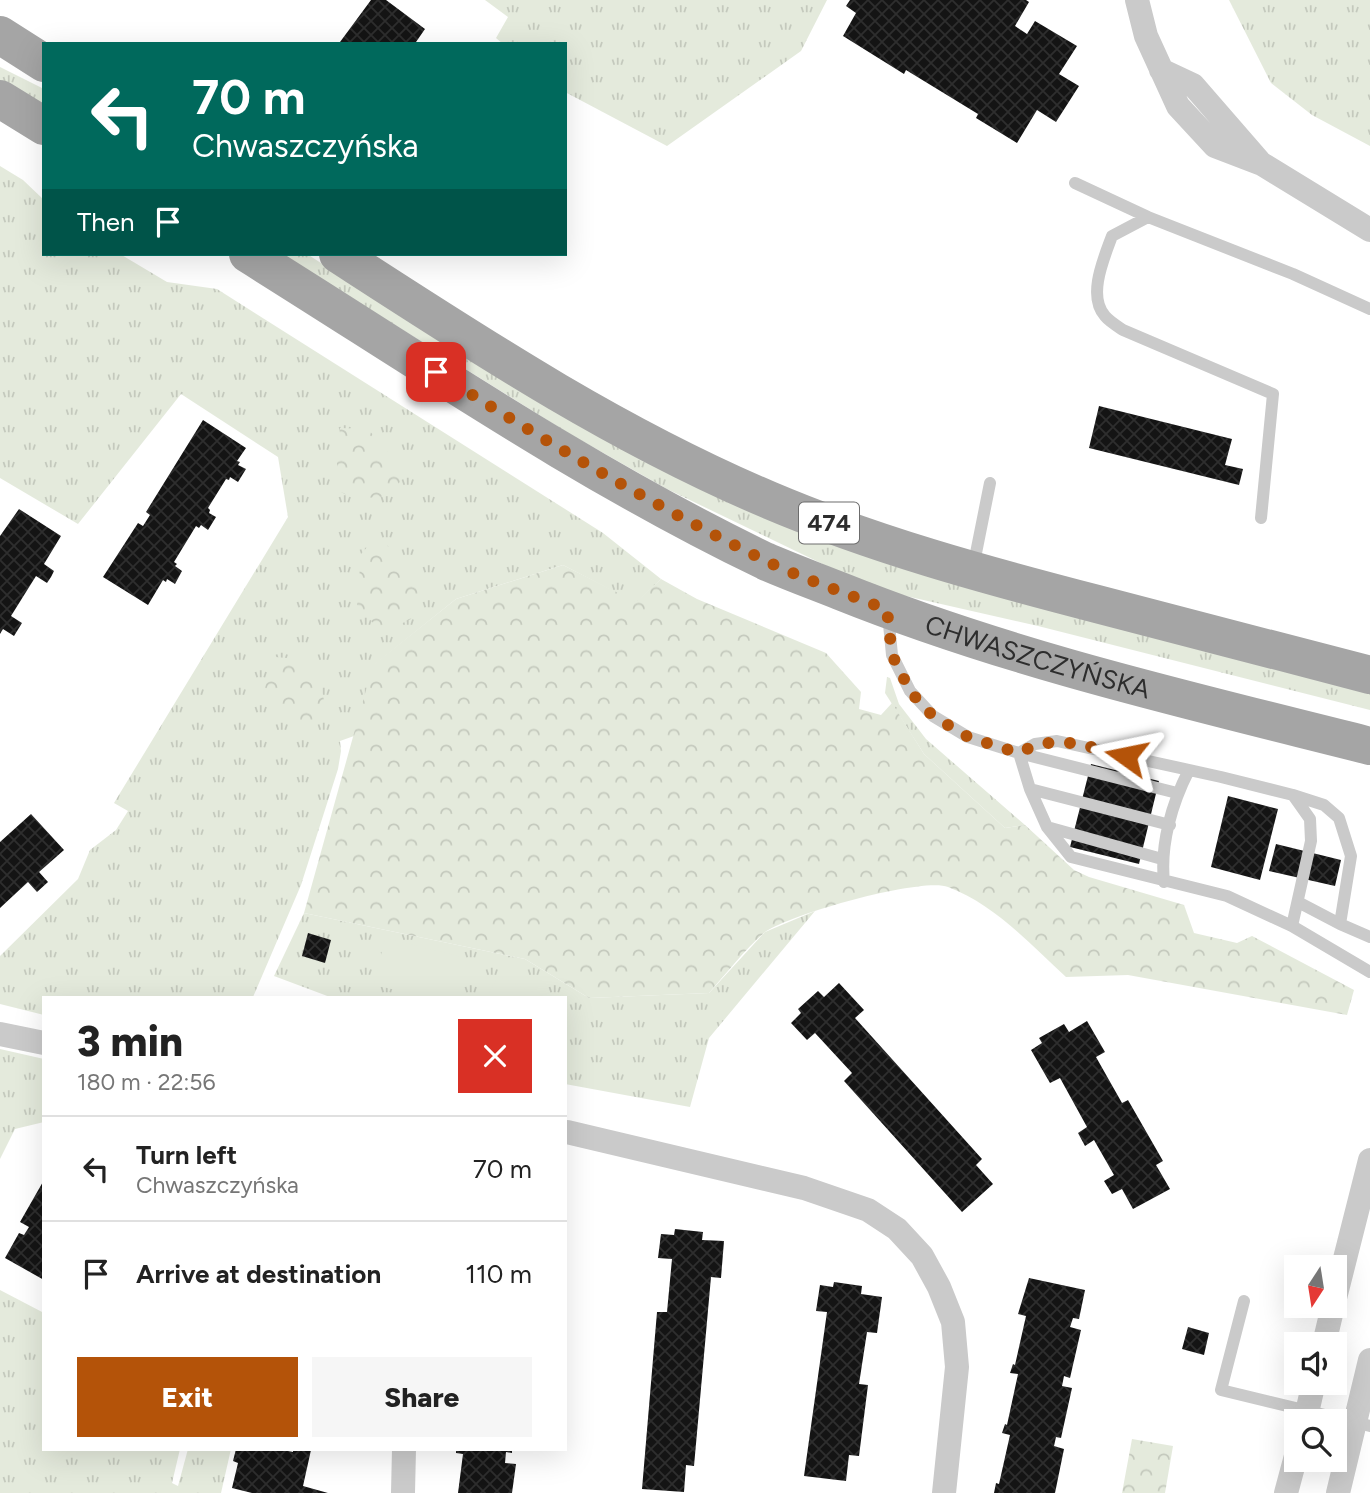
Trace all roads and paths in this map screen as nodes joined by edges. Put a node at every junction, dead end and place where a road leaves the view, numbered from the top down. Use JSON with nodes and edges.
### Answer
{"nodes":[{"id":1,"x":1137,"y":0,"type":"edge"},
{"id":2,"x":0,"y":35,"type":"edge"},
{"id":3,"x":42,"y":62,"type":"edge"},
{"id":4,"x":0,"y":99,"type":"edge"},
{"id":5,"x":42,"y":125,"type":"edge"},
{"id":6,"x":1075,"y":183,"type":"dead end"},
{"id":7,"x":1147,"y":217,"type":"junction"},
{"id":8,"x":1370,"y":230,"type":"edge"},
{"id":9,"x":251,"y":256,"type":"edge"},
{"id":10,"x":341,"y":256,"type":"edge"},
{"id":11,"x":1370,"y":309,"type":"edge"},
{"id":12,"x":990,"y":483,"type":"dead end"},
{"id":13,"x":1261,"y":518,"type":"dead end"},
{"id":14,"x":972,"y":571,"type":"junction"},
{"id":15,"x":887,"y":610,"type":"junction"},
{"id":16,"x":1370,"y":675,"type":"edge"},
{"id":17,"x":1370,"y":746,"type":"edge"},
{"id":18,"x":1019,"y":753,"type":"junction"},
{"id":19,"x":1189,"y":770,"type":"junction"},
{"id":20,"x":1030,"y":789,"type":"junction"},
{"id":21,"x":1177,"y":793,"type":"junction"},
{"id":22,"x":1293,"y":795,"type":"junction"},
{"id":23,"x":1170,"y":825,"type":"junction"},
{"id":24,"x":1047,"y":827,"type":"junction"},
{"id":25,"x":1162,"y":859,"type":"junction"},
{"id":26,"x":1164,"y":882,"type":"junction"},
{"id":27,"x":1298,"y":902,"type":"junction"},
{"id":28,"x":1340,"y":924,"type":"junction"},
{"id":29,"x":1292,"y":926,"type":"junction"},
{"id":30,"x":1370,"y":937,"type":"edge"},
{"id":31,"x":1370,"y":971,"type":"edge"},
{"id":32,"x":0,"y":1034,"type":"edge"},
{"id":33,"x":42,"y":1043,"type":"edge"},
{"id":34,"x":567,"y":1132,"type":"dead end"},
{"id":35,"x":1370,"y":1160,"type":"edge"},
{"id":36,"x":1346,"y":1255,"type":"edge"},
{"id":37,"x":1244,"y":1301,"type":"dead end"},
{"id":38,"x":1370,"y":1360,"type":"edge"},
{"id":39,"x":1284,"y":1409,"type":"edge"},
{"id":40,"x":1363,"y":1424,"type":"edge"},
{"id":41,"x":404,"y":1451,"type":"edge"},
{"id":42,"x":1292,"y":1472,"type":"edge"},
{"id":43,"x":403,"y":1493,"type":"edge"},
{"id":44,"x":944,"y":1493,"type":"edge"},
{"id":45,"x":1286,"y":1493,"type":"edge"},
{"id":46,"x":1338,"y":1493,"type":"edge"}],
"edges":[{"from":1,"to":8,"type":"street"},
{"from":2,"to":3,"type":"main road"},
{"from":4,"to":5,"type":"main road"},
{"from":6,"to":7,"type":"lane"},
{"from":7,"to":11,"type":"lane"},
{"from":7,"to":13,"type":"lane"},
{"from":9,"to":15,"type":"main road","name":"CHWASZCZYŃSKA","number":"474"},
{"from":10,"to":14,"type":"main road","number":"474"},
{"from":12,"to":14,"type":"lane"},
{"from":14,"to":16,"type":"main road","number":"474"},
{"from":15,"to":17,"type":"main road","name":"CHWASZCZYŃSKA","number":"474"},
{"from":15,"to":18,"type":"lane"},
{"from":18,"to":19,"type":"lane"},
{"from":18,"to":20,"type":"lane"},
{"from":18,"to":21,"type":"lane"},
{"from":19,"to":21,"type":"lane"},
{"from":19,"to":22,"type":"lane"},
{"from":20,"to":23,"type":"lane"},
{"from":20,"to":24,"type":"lane"},
{"from":21,"to":23,"type":"lane"},
{"from":22,"to":27,"type":"lane"},
{"from":22,"to":28,"type":"lane"},
{"from":23,"to":25,"type":"lane"},
{"from":24,"to":25,"type":"lane"},
{"from":24,"to":26,"type":"lane"},
{"from":25,"to":26,"type":"lane"},
{"from":26,"to":29,"type":"lane"},
{"from":27,"to":28,"type":"lane"},
{"from":27,"to":29,"type":"lane"},
{"from":28,"to":30,"type":"lane"},
{"from":29,"to":31,"type":"lane"},
{"from":32,"to":33,"type":"street"},
{"from":34,"to":44,"type":"street"},
{"from":35,"to":36,"type":"street"},
{"from":37,"to":39,"type":"lane"},
{"from":38,"to":40,"type":"street"},
{"from":40,"to":46,"type":"street"},
{"from":41,"to":43,"type":"street"},
{"from":42,"to":45,"type":"street"}]}
